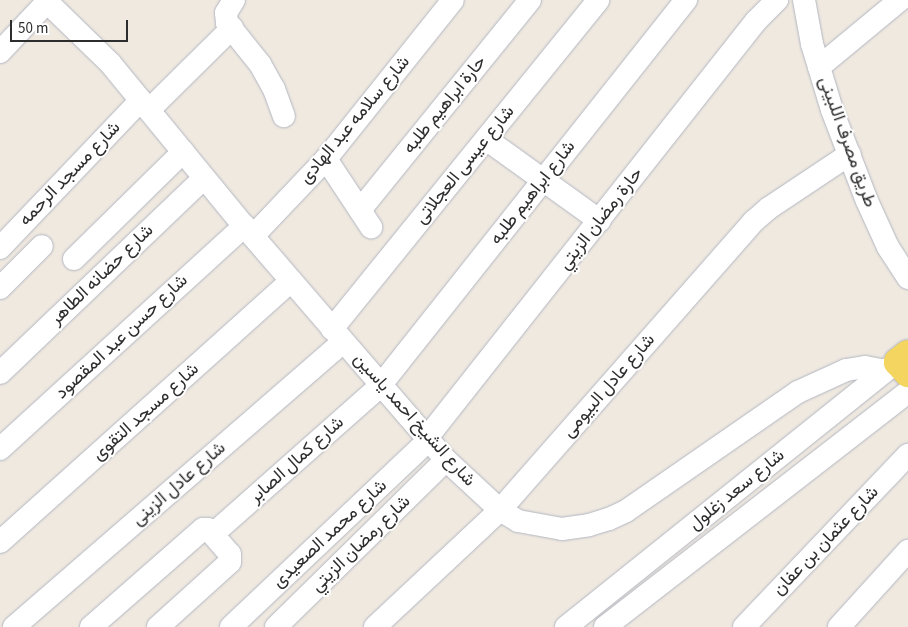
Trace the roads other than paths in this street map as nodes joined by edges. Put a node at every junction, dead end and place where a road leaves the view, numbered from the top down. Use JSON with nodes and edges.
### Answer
{"nodes":[{"id":1,"x":234,"y":0,"type":"edge"},
{"id":2,"x":453,"y":0,"type":"edge"},
{"id":3,"x":530,"y":0,"type":"edge"},
{"id":4,"x":598,"y":0,"type":"edge"},
{"id":5,"x":777,"y":0,"type":"edge"},
{"id":6,"x":804,"y":0,"type":"edge"},
{"id":7,"x":900,"y":0,"type":"edge"},
{"id":8,"x":46,"y":1,"type":"edge"},
{"id":9,"x":682,"y":1,"type":"edge"},
{"id":10,"x":232,"y":28,"type":"junction"},
{"id":11,"x":0,"y":52,"type":"edge"},
{"id":12,"x":819,"y":67,"type":"junction"},
{"id":13,"x":145,"y":105,"type":"junction"},
{"id":14,"x":284,"y":116,"type":"dead end"},
{"id":15,"x":486,"y":139,"type":"junction"},
{"id":16,"x":183,"y":152,"type":"junction"},
{"id":17,"x":850,"y":154,"type":"junction"},
{"id":18,"x":326,"y":159,"type":"junction"},
{"id":19,"x":204,"y":178,"type":"junction"},
{"id":20,"x":543,"y":180,"type":"junction"},
{"id":21,"x":600,"y":221,"type":"junction"},
{"id":22,"x":248,"y":231,"type":"junction"},
{"id":23,"x":42,"y":246,"type":"dead end"},
{"id":24,"x":0,"y":248,"type":"edge"},
{"id":25,"x":74,"y":260,"type":"dead end"},
{"id":26,"x":908,"y":278,"type":"edge"},
{"id":27,"x":291,"y":281,"type":"junction"},
{"id":28,"x":0,"y":288,"type":"edge"},
{"id":29,"x":338,"y":336,"type":"junction"},
{"id":30,"x":900,"y":365,"type":"edge"},
{"id":31,"x":0,"y":373,"type":"edge"},
{"id":32,"x":380,"y":386,"type":"junction"},
{"id":33,"x":908,"y":392,"type":"edge"},
{"id":34,"x":427,"y":440,"type":"junction"},
{"id":35,"x":0,"y":449,"type":"edge"},
{"id":36,"x":908,"y":455,"type":"edge"},
{"id":37,"x":446,"y":460,"type":"junction"},
{"id":38,"x":500,"y":510,"type":"junction"},
{"id":39,"x":213,"y":534,"type":"junction"},
{"id":40,"x":0,"y":542,"type":"edge"},
{"id":41,"x":908,"y":552,"type":"edge"},
{"id":42,"x":14,"y":627,"type":"edge"},
{"id":43,"x":90,"y":627,"type":"edge"},
{"id":44,"x":158,"y":627,"type":"edge"},
{"id":45,"x":231,"y":627,"type":"edge"},
{"id":46,"x":276,"y":627,"type":"edge"},
{"id":47,"x":375,"y":627,"type":"edge"},
{"id":48,"x":566,"y":627,"type":"edge"},
{"id":49,"x":605,"y":627,"type":"edge"},
{"id":50,"x":744,"y":627,"type":"edge"},
{"id":51,"x":839,"y":627,"type":"edge"}],
"edges":[{"from":1,"to":10,"type":"street"},
{"from":2,"to":18,"type":"street","name":"شارع سلامه عبد الهادى"},
{"from":3,"to":18,"type":"street","name":"حارة ابراهيم طلبه"},
{"from":4,"to":15,"type":"street","name":"شارع عيسى العجلاتى"},
{"from":5,"to":21,"type":"street","name":"حارة رمضان الزيتي"},
{"from":6,"to":12,"type":"street","name":"طريق مصرف اللبينى"},
{"from":7,"to":12,"type":"street"},
{"from":8,"to":11,"type":"street"},
{"from":8,"to":13,"type":"street","name":"شارع الشيخ احمد ياسين"},
{"from":9,"to":20,"type":"street","name":"شارع ابراهيم طلبه"},
{"from":10,"to":13,"type":"street","name":"شارع مسجد الرحمه"},
{"from":10,"to":14,"type":"street"},
{"from":12,"to":17,"type":"street","name":"طريق مصرف اللبينى"},
{"from":13,"to":16,"type":"street","name":"شارع الشيخ احمد ياسين"},
{"from":13,"to":24,"type":"street","name":"شارع مسجد الرحمه"},
{"from":15,"to":20,"type":"street"},
{"from":15,"to":29,"type":"street","name":"شارع عيسى العجلاتى"},
{"from":16,"to":19,"type":"street","name":"شارع الشيخ احمد ياسين"},
{"from":16,"to":25,"type":"street"},
{"from":17,"to":26,"type":"street","name":"طريق مصرف اللبينى"},
{"from":17,"to":38,"type":"street","name":"شارع عادل البيومى"},
{"from":18,"to":22,"type":"street","name":"شارع سلامه عبد الهادى"},
{"from":19,"to":22,"type":"street","name":"شارع الشيخ احمد ياسين"},
{"from":19,"to":31,"type":"street","name":"شارع حضانه الطاهر"},
{"from":20,"to":21,"type":"street"},
{"from":20,"to":32,"type":"street","name":"شارع ابراهيم طلبه"},
{"from":21,"to":34,"type":"street","name":"حارة رمضان الزيتي"},
{"from":22,"to":27,"type":"street","name":"شارع الشيخ احمد ياسين"},
{"from":22,"to":35,"type":"street","name":"شارع حسن عبد المقصود"},
{"from":23,"to":28,"type":"street"},
{"from":27,"to":29,"type":"street","name":"شارع الشيخ احمد ياسين"},
{"from":27,"to":40,"type":"street","name":"شارع مسجد التقوى"},
{"from":29,"to":32,"type":"street","name":"شارع الشيخ احمد ياسين"},
{"from":29,"to":42,"type":"street","name":"شارع عادل الزينى"},
{"from":30,"to":38,"type":"street","name":"شارع الشيخ احمد ياسين"},
{"from":30,"to":48,"type":"street","name":"شارع سعد زغلول"},
{"from":32,"to":34,"type":"street","name":"شارع الشيخ احمد ياسين"},
{"from":32,"to":39,"type":"street","name":"شارع كمال الصابر"},
{"from":33,"to":49,"type":"street","name":"شارع سعد زغلول"},
{"from":34,"to":37,"type":"street","name":"شارع الشيخ احمد ياسين"},
{"from":34,"to":45,"type":"street","name":"شارع محمد الصعيدى"},
{"from":36,"to":50,"type":"street","name":"شارع عثمان بن عفان"},
{"from":37,"to":38,"type":"street","name":"شارع الشيخ احمد ياسين"},
{"from":37,"to":46,"type":"street","name":"شارع رمضان الزيتي"},
{"from":38,"to":47,"type":"street","name":"شارع عادل البيومى"},
{"from":39,"to":43,"type":"street"},
{"from":39,"to":44,"type":"street"},
{"from":41,"to":51,"type":"street"}]}
